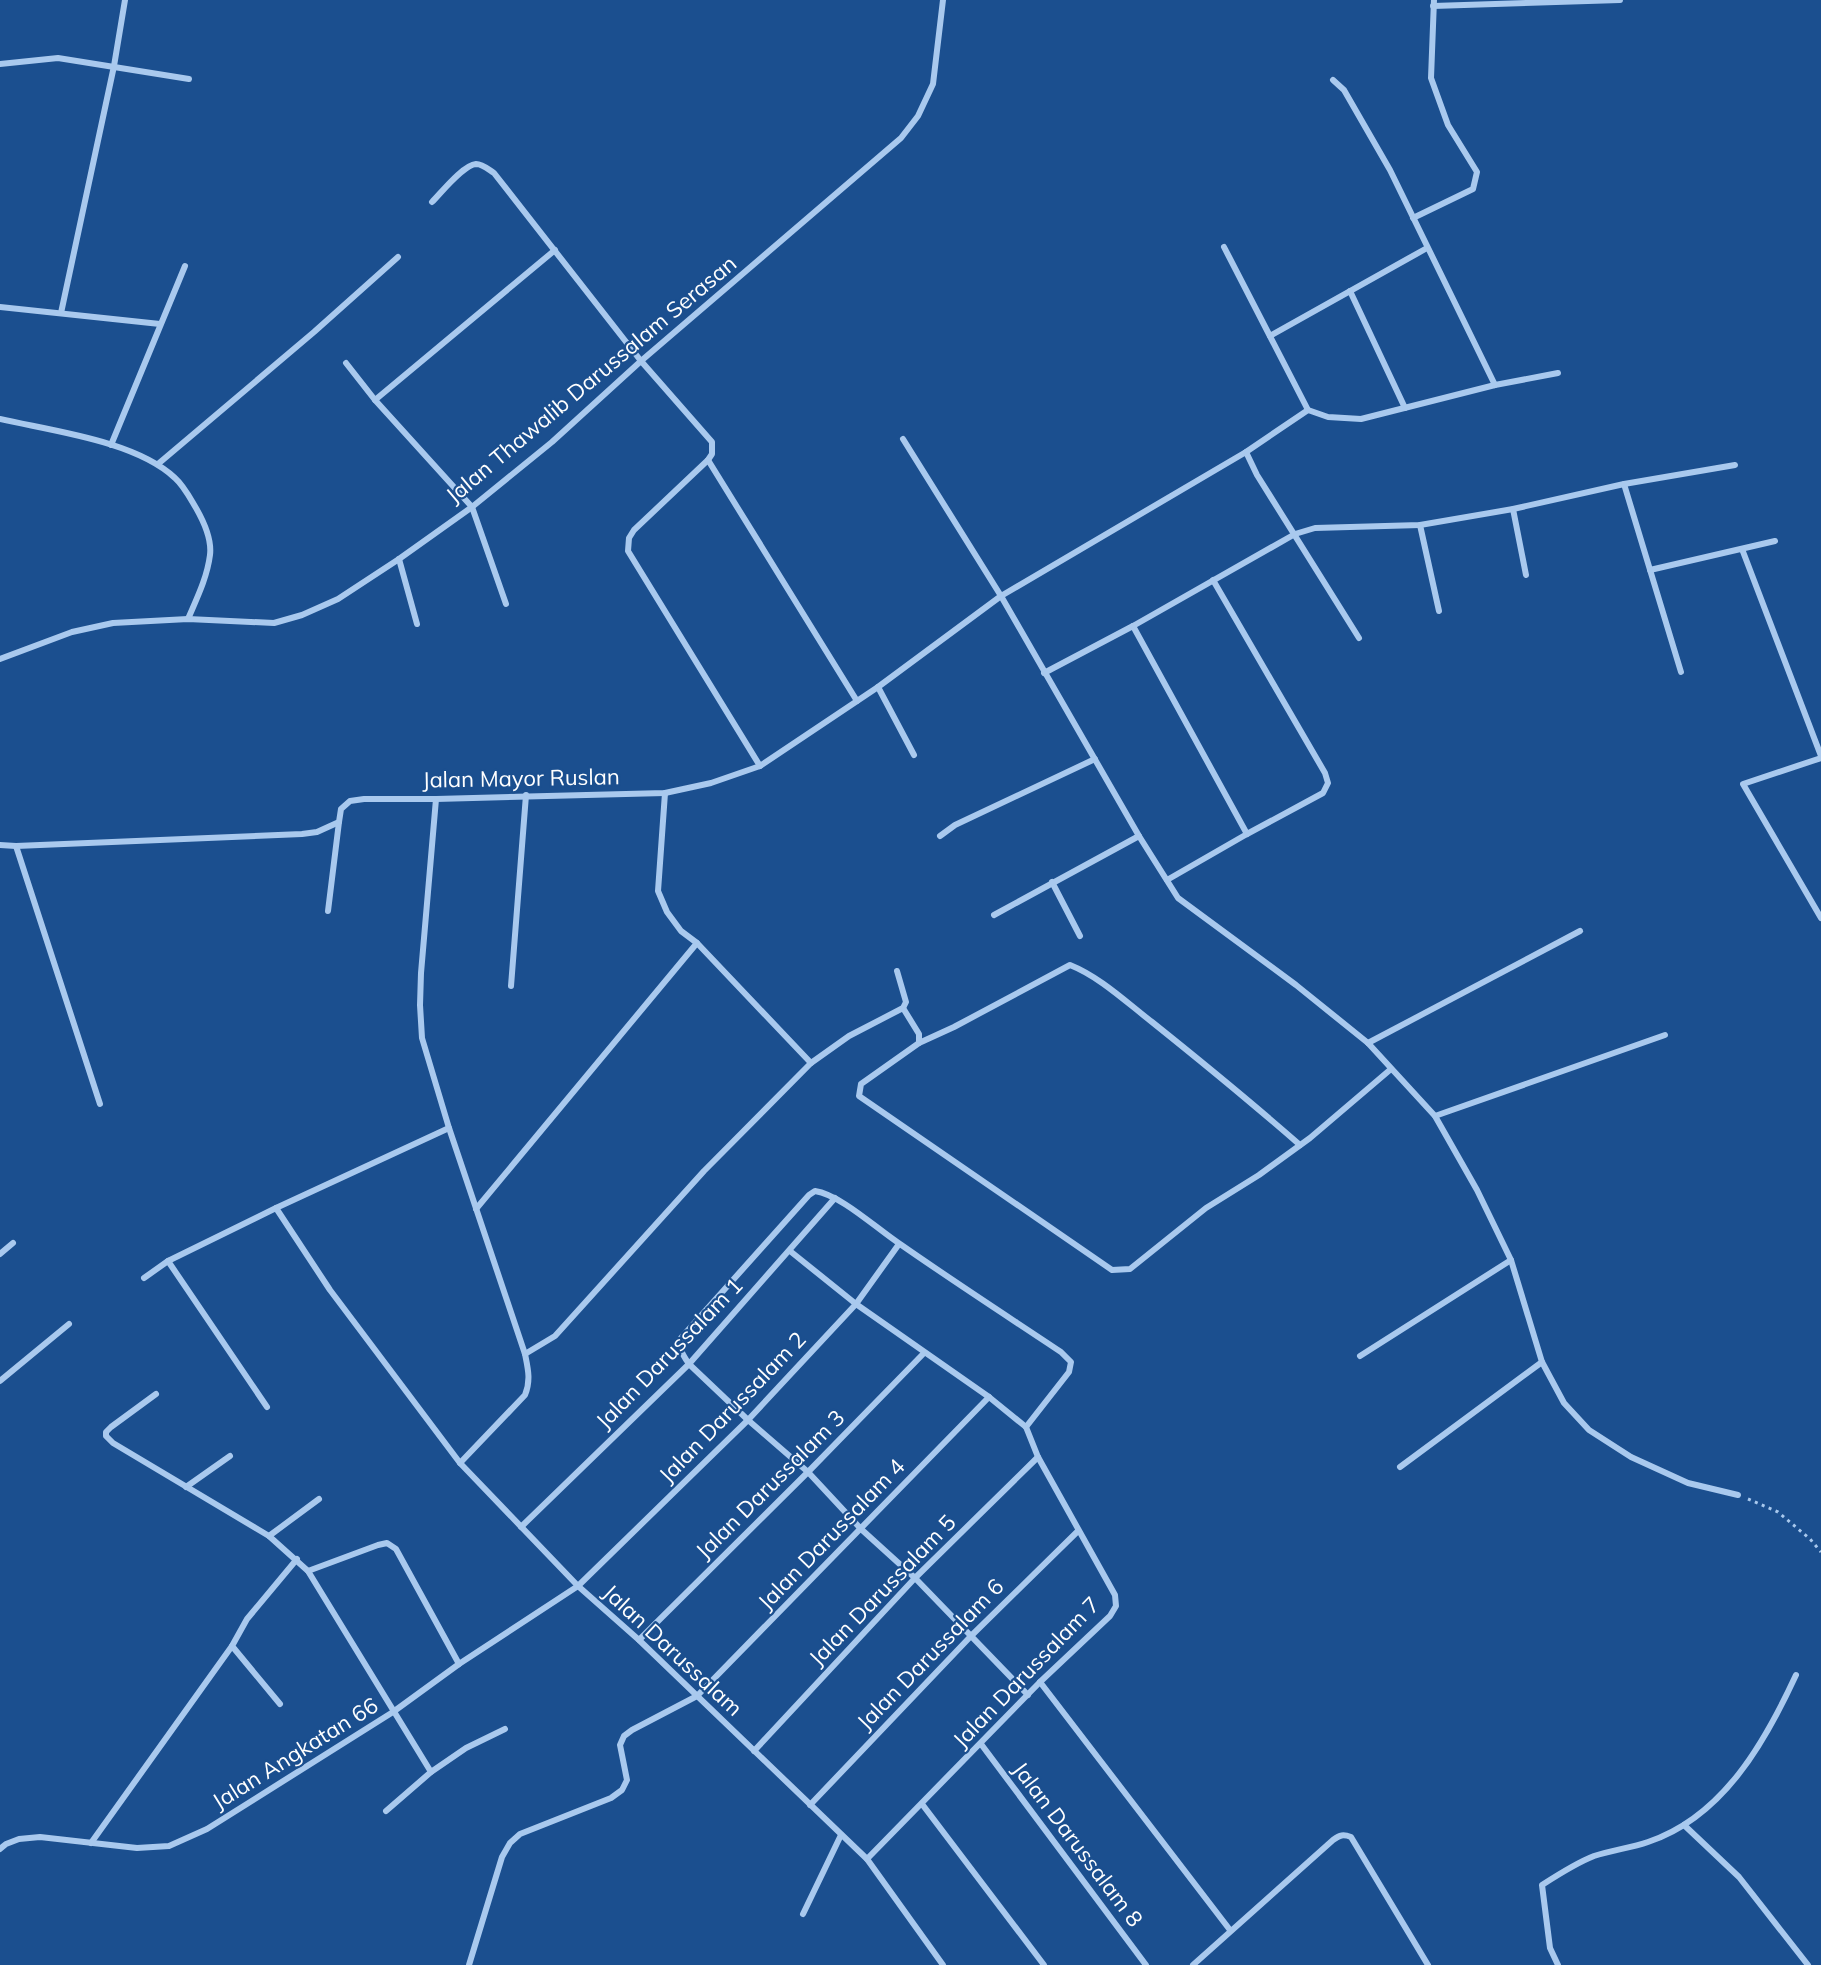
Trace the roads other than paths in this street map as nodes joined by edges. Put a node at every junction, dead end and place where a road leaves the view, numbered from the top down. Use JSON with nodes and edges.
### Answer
{"nodes":[{"id":1,"x":125,"y":0,"type":"edge"},
{"id":2,"x":943,"y":0,"type":"edge"},
{"id":3,"x":1620,"y":0,"type":"edge"},
{"id":4,"x":1433,"y":3,"type":"edge"},
{"id":5,"x":0,"y":64,"type":"edge"},
{"id":6,"x":114,"y":66,"type":"junction"},
{"id":7,"x":189,"y":79,"type":"dead end"},
{"id":8,"x":1333,"y":80,"type":"dead end"},
{"id":9,"x":432,"y":202,"type":"dead end"},
{"id":10,"x":1413,"y":218,"type":"junction"},
{"id":11,"x":1224,"y":247,"type":"dead end"},
{"id":12,"x":1427,"y":248,"type":"junction"},
{"id":13,"x":555,"y":250,"type":"junction"},
{"id":14,"x":398,"y":257,"type":"dead end"},
{"id":15,"x":184,"y":266,"type":"dead end"},
{"id":16,"x":1350,"y":291,"type":"junction"},
{"id":17,"x":0,"y":307,"type":"edge"},
{"id":18,"x":61,"y":313,"type":"junction"},
{"id":19,"x":160,"y":324,"type":"junction"},
{"id":20,"x":1270,"y":336,"type":"junction"},
{"id":21,"x":641,"y":361,"type":"junction"},
{"id":22,"x":346,"y":363,"type":"dead end"},
{"id":23,"x":1558,"y":373,"type":"dead end"},
{"id":24,"x":1495,"y":385,"type":"junction"},
{"id":25,"x":375,"y":400,"type":"junction"},
{"id":26,"x":1406,"y":408,"type":"junction"},
{"id":27,"x":1308,"y":410,"type":"junction"},
{"id":28,"x":0,"y":419,"type":"edge"},
{"id":29,"x":903,"y":440,"type":"dead end"},
{"id":30,"x":111,"y":445,"type":"junction"},
{"id":31,"x":1246,"y":452,"type":"junction"},
{"id":32,"x":708,"y":460,"type":"junction"},
{"id":33,"x":158,"y":464,"type":"junction"},
{"id":34,"x":1735,"y":465,"type":"dead end"},
{"id":35,"x":1624,"y":484,"type":"junction"},
{"id":36,"x":472,"y":507,"type":"junction"},
{"id":37,"x":1513,"y":509,"type":"junction"},
{"id":38,"x":1420,"y":525,"type":"junction"},
{"id":39,"x":1295,"y":534,"type":"junction"},
{"id":40,"x":1775,"y":541,"type":"dead end"},
{"id":41,"x":1742,"y":549,"type":"junction"},
{"id":42,"x":399,"y":559,"type":"junction"},
{"id":43,"x":1650,"y":570,"type":"junction"},
{"id":44,"x":1526,"y":575,"type":"dead end"},
{"id":45,"x":1213,"y":580,"type":"junction"},
{"id":46,"x":1001,"y":596,"type":"junction"},
{"id":47,"x":506,"y":604,"type":"dead end"},
{"id":48,"x":1439,"y":611,"type":"dead end"},
{"id":49,"x":188,"y":619,"type":"junction"},
{"id":50,"x":417,"y":624,"type":"dead end"},
{"id":51,"x":1132,"y":626,"type":"junction"},
{"id":52,"x":1359,"y":638,"type":"dead end"},
{"id":53,"x":0,"y":658,"type":"edge"},
{"id":54,"x":1681,"y":672,"type":"dead end"},
{"id":55,"x":1044,"y":673,"type":"junction"},
{"id":56,"x":878,"y":687,"type":"junction"},
{"id":57,"x":857,"y":701,"type":"junction"},
{"id":58,"x":914,"y":755,"type":"dead end"},
{"id":59,"x":1821,"y":757,"type":"edge"},
{"id":60,"x":1095,"y":759,"type":"junction"},
{"id":61,"x":760,"y":766,"type":"junction"},
{"id":62,"x":665,"y":793,"type":"junction"},
{"id":63,"x":526,"y":795,"type":"junction"},
{"id":64,"x":436,"y":799,"type":"junction"},
{"id":65,"x":339,"y":822,"type":"junction"},
{"id":66,"x":1247,"y":834,"type":"junction"},
{"id":67,"x":940,"y":836,"type":"dead end"},
{"id":68,"x":1139,"y":836,"type":"junction"},
{"id":69,"x":0,"y":844,"type":"edge"},
{"id":70,"x":16,"y":846,"type":"junction"},
{"id":71,"x":1167,"y":880,"type":"junction"},
{"id":72,"x":1052,"y":882,"type":"junction"},
{"id":73,"x":328,"y":911,"type":"dead end"},
{"id":74,"x":994,"y":915,"type":"dead end"},
{"id":75,"x":1821,"y":918,"type":"edge"},
{"id":76,"x":1580,"y":930,"type":"dead end"},
{"id":77,"x":1080,"y":936,"type":"dead end"},
{"id":78,"x":698,"y":944,"type":"junction"},
{"id":79,"x":897,"y":971,"type":"dead end"},
{"id":80,"x":511,"y":986,"type":"dead end"},
{"id":81,"x":903,"y":1008,"type":"junction"},
{"id":82,"x":1665,"y":1035,"type":"dead end"},
{"id":83,"x":919,"y":1043,"type":"junction"},
{"id":84,"x":1368,"y":1043,"type":"junction"},
{"id":85,"x":811,"y":1063,"type":"junction"},
{"id":86,"x":1391,"y":1069,"type":"junction"},
{"id":87,"x":100,"y":1104,"type":"dead end"},
{"id":88,"x":1435,"y":1116,"type":"junction"},
{"id":89,"x":449,"y":1128,"type":"junction"},
{"id":90,"x":1300,"y":1146,"type":"junction"},
{"id":91,"x":835,"y":1198,"type":"junction"},
{"id":92,"x":276,"y":1208,"type":"junction"},
{"id":93,"x":476,"y":1209,"type":"junction"},
{"id":94,"x":13,"y":1243,"type":"dead end"},
{"id":95,"x":899,"y":1244,"type":"junction"},
{"id":96,"x":790,"y":1251,"type":"junction"},
{"id":97,"x":0,"y":1254,"type":"edge"},
{"id":98,"x":1511,"y":1260,"type":"junction"},
{"id":99,"x":168,"y":1262,"type":"junction"},
{"id":100,"x":144,"y":1278,"type":"dead end"},
{"id":101,"x":856,"y":1304,"type":"junction"},
{"id":102,"x":69,"y":1324,"type":"dead end"},
{"id":103,"x":924,"y":1353,"type":"junction"},
{"id":104,"x":525,"y":1354,"type":"junction"},
{"id":105,"x":1360,"y":1356,"type":"dead end"},
{"id":106,"x":1542,"y":1362,"type":"junction"},
{"id":107,"x":689,"y":1364,"type":"junction"},
{"id":108,"x":0,"y":1380,"type":"edge"},
{"id":109,"x":156,"y":1394,"type":"dead end"},
{"id":110,"x":990,"y":1397,"type":"junction"},
{"id":111,"x":267,"y":1407,"type":"dead end"},
{"id":112,"x":748,"y":1420,"type":"junction"},
{"id":113,"x":1026,"y":1427,"type":"junction"},
{"id":114,"x":230,"y":1456,"type":"dead end"},
{"id":115,"x":1038,"y":1457,"type":"junction"},
{"id":116,"x":460,"y":1463,"type":"junction"},
{"id":117,"x":1400,"y":1467,"type":"dead end"},
{"id":118,"x":808,"y":1472,"type":"junction"},
{"id":119,"x":186,"y":1487,"type":"junction"},
{"id":120,"x":1738,"y":1495,"type":"road end"},
{"id":121,"x":319,"y":1499,"type":"dead end"},
{"id":122,"x":521,"y":1527,"type":"junction"},
{"id":123,"x":861,"y":1529,"type":"junction"},
{"id":124,"x":1078,"y":1531,"type":"junction"},
{"id":125,"x":269,"y":1536,"type":"junction"},
{"id":126,"x":297,"y":1560,"type":"junction"},
{"id":127,"x":308,"y":1571,"type":"junction"},
{"id":128,"x":915,"y":1578,"type":"junction"},
{"id":129,"x":578,"y":1586,"type":"junction"},
{"id":130,"x":971,"y":1636,"type":"junction"},
{"id":131,"x":639,"y":1640,"type":"junction"},
{"id":132,"x":231,"y":1646,"type":"junction"},
{"id":133,"x":459,"y":1664,"type":"junction"},
{"id":134,"x":1796,"y":1675,"type":"dead end"},
{"id":135,"x":1040,"y":1682,"type":"junction"},
{"id":136,"x":1028,"y":1695,"type":"junction"},
{"id":137,"x":697,"y":1696,"type":"junction"},
{"id":138,"x":280,"y":1704,"type":"dead end"},
{"id":139,"x":393,"y":1712,"type":"junction"},
{"id":140,"x":505,"y":1729,"type":"dead end"},
{"id":141,"x":981,"y":1744,"type":"junction"},
{"id":142,"x":754,"y":1751,"type":"junction"},
{"id":143,"x":431,"y":1772,"type":"junction"},
{"id":144,"x":922,"y":1804,"type":"junction"},
{"id":145,"x":810,"y":1805,"type":"junction"},
{"id":146,"x":386,"y":1811,"type":"dead end"},
{"id":147,"x":1684,"y":1825,"type":"junction"},
{"id":148,"x":842,"y":1835,"type":"junction"},
{"id":149,"x":91,"y":1843,"type":"junction"},
{"id":150,"x":0,"y":1849,"type":"edge"},
{"id":151,"x":867,"y":1859,"type":"junction"},
{"id":152,"x":803,"y":1914,"type":"dead end"},
{"id":153,"x":1230,"y":1930,"type":"junction"},
{"id":154,"x":469,"y":1965,"type":"edge"},
{"id":155,"x":943,"y":1965,"type":"edge"},
{"id":156,"x":1044,"y":1965,"type":"edge"},
{"id":157,"x":1146,"y":1965,"type":"edge"},
{"id":158,"x":1193,"y":1965,"type":"edge"},
{"id":159,"x":1428,"y":1965,"type":"edge"},
{"id":160,"x":1558,"y":1965,"type":"edge"},
{"id":161,"x":1808,"y":1965,"type":"edge"}],
"edges":[{"from":1,"to":6,"type":"street"},
{"from":2,"to":21,"type":"street","name":"Jalan Thawalib Darussalam Serasan"},
{"from":3,"to":4,"type":"street"},
{"from":4,"to":10,"type":"street"},
{"from":5,"to":6,"type":"street"},
{"from":6,"to":7,"type":"street"},
{"from":6,"to":18,"type":"street"},
{"from":8,"to":10,"type":"street"},
{"from":9,"to":13,"type":"street"},
{"from":10,"to":12,"type":"street"},
{"from":11,"to":20,"type":"street"},
{"from":12,"to":16,"type":"street"},
{"from":12,"to":24,"type":"street"},
{"from":13,"to":21,"type":"street"},
{"from":13,"to":25,"type":"street"},
{"from":14,"to":33,"type":"street"},
{"from":15,"to":19,"type":"street"},
{"from":16,"to":20,"type":"street"},
{"from":16,"to":26,"type":"street"},
{"from":17,"to":18,"type":"street"},
{"from":18,"to":19,"type":"street"},
{"from":19,"to":30,"type":"street"},
{"from":20,"to":27,"type":"street"},
{"from":21,"to":32,"type":"street"},
{"from":21,"to":36,"type":"street","name":"Jalan Thawalib Darussalam Serasan"},
{"from":22,"to":25,"type":"street"},
{"from":23,"to":24,"type":"street"},
{"from":24,"to":26,"type":"street"},
{"from":25,"to":36,"type":"street"},
{"from":26,"to":27,"type":"street"},
{"from":27,"to":31,"type":"street","name":"Jalan Mayor Ruslan"},
{"from":28,"to":30,"type":"street"},
{"from":29,"to":46,"type":"street"},
{"from":30,"to":33,"type":"street"},
{"from":31,"to":39,"type":"street"},
{"from":31,"to":46,"type":"street","name":"Jalan Mayor Ruslan"},
{"from":32,"to":57,"type":"street"},
{"from":32,"to":61,"type":"street"},
{"from":33,"to":49,"type":"street"},
{"from":34,"to":35,"type":"street"},
{"from":35,"to":37,"type":"street"},
{"from":35,"to":43,"type":"street"},
{"from":36,"to":42,"type":"street","name":"Jalan Thawalib Darussalam Serasan"},
{"from":36,"to":47,"type":"street"},
{"from":37,"to":38,"type":"street"},
{"from":37,"to":44,"type":"street"},
{"from":38,"to":39,"type":"street"},
{"from":38,"to":48,"type":"street"},
{"from":39,"to":45,"type":"street"},
{"from":39,"to":52,"type":"street"},
{"from":40,"to":41,"type":"street"},
{"from":41,"to":43,"type":"street"},
{"from":41,"to":59,"type":"street"},
{"from":42,"to":49,"type":"street","name":"Jalan Thawalib Darussalam Serasan"},
{"from":42,"to":50,"type":"street"},
{"from":43,"to":54,"type":"street"},
{"from":45,"to":51,"type":"street"},
{"from":45,"to":66,"type":"street"},
{"from":46,"to":55,"type":"street"},
{"from":46,"to":56,"type":"street","name":"Jalan Mayor Ruslan"},
{"from":49,"to":53,"type":"street","name":"Jalan Thawalib Darussalam Serasan"},
{"from":51,"to":55,"type":"street"},
{"from":51,"to":66,"type":"street"},
{"from":55,"to":60,"type":"street"},
{"from":56,"to":57,"type":"street","name":"Jalan Mayor Ruslan"},
{"from":56,"to":58,"type":"street"},
{"from":57,"to":61,"type":"street","name":"Jalan Mayor Ruslan"},
{"from":59,"to":75,"type":"street"},
{"from":60,"to":67,"type":"street"},
{"from":60,"to":68,"type":"street"},
{"from":61,"to":62,"type":"street","name":"Jalan Mayor Ruslan"},
{"from":62,"to":63,"type":"street","name":"Jalan Mayor Ruslan"},
{"from":62,"to":78,"type":"street"},
{"from":63,"to":64,"type":"street","name":"Jalan Mayor Ruslan"},
{"from":63,"to":80,"type":"street"},
{"from":64,"to":65,"type":"street","name":"Jalan Mayor Ruslan"},
{"from":64,"to":89,"type":"street"},
{"from":65,"to":70,"type":"street"},
{"from":65,"to":73,"type":"street"},
{"from":66,"to":71,"type":"street"},
{"from":68,"to":71,"type":"street"},
{"from":68,"to":72,"type":"street"},
{"from":69,"to":70,"type":"street"},
{"from":70,"to":87,"type":"street"},
{"from":71,"to":84,"type":"street"},
{"from":72,"to":74,"type":"street"},
{"from":72,"to":77,"type":"street"},
{"from":76,"to":84,"type":"street"},
{"from":78,"to":85,"type":"street"},
{"from":78,"to":93,"type":"street"},
{"from":79,"to":81,"type":"street"},
{"from":81,"to":83,"type":"street"},
{"from":81,"to":85,"type":"street"},
{"from":82,"to":88,"type":"street"},
{"from":83,"to":90,"type":"street"},
{"from":83,"to":90,"type":"street"},
{"from":84,"to":86,"type":"street"},
{"from":85,"to":104,"type":"street"},
{"from":86,"to":88,"type":"street"},
{"from":86,"to":90,"type":"street"},
{"from":88,"to":98,"type":"street"},
{"from":89,"to":92,"type":"street"},
{"from":89,"to":93,"type":"street"},
{"from":91,"to":95,"type":"street"},
{"from":91,"to":96,"type":"street","name":"Jalan Darussalam 1"},
{"from":91,"to":107,"type":"street"},
{"from":92,"to":99,"type":"street"},
{"from":92,"to":116,"type":"street","name":"Jalan Darussalam"},
{"from":93,"to":104,"type":"street"},
{"from":94,"to":97,"type":"street"},
{"from":95,"to":101,"type":"street","name":"Jalan Darussalam 2"},
{"from":95,"to":113,"type":"street"},
{"from":96,"to":101,"type":"street","name":"Jalan Darussalam 7"},
{"from":96,"to":107,"type":"street","name":"Jalan Darussalam 1"},
{"from":98,"to":105,"type":"street"},
{"from":98,"to":106,"type":"street"},
{"from":99,"to":100,"type":"street"},
{"from":99,"to":111,"type":"street"},
{"from":101,"to":103,"type":"street","name":"Jalan Darussalam 7"},
{"from":101,"to":112,"type":"street","name":"Jalan Darussalam 2"},
{"from":102,"to":108,"type":"street"},
{"from":103,"to":110,"type":"street","name":"Jalan Darussalam 7"},
{"from":103,"to":118,"type":"street","name":"Jalan Darussalam 3"},
{"from":104,"to":116,"type":"street"},
{"from":106,"to":117,"type":"street"},
{"from":106,"to":120,"type":"street"},
{"from":107,"to":112,"type":"street"},
{"from":107,"to":122,"type":"street","name":"Jalan Darussalam 1"},
{"from":109,"to":119,"type":"street"},
{"from":110,"to":113,"type":"street","name":"Jalan Darussalam 7"},
{"from":110,"to":123,"type":"street","name":"Jalan Darussalam 4"},
{"from":112,"to":118,"type":"street"},
{"from":112,"to":129,"type":"street","name":"Jalan Darussalam 2"},
{"from":113,"to":115,"type":"street","name":"Jalan Darussalam 7"},
{"from":114,"to":119,"type":"street"},
{"from":115,"to":124,"type":"street","name":"Jalan Darussalam 7"},
{"from":115,"to":128,"type":"street","name":"Jalan Darussalam 5"},
{"from":116,"to":122,"type":"street","name":"Jalan Darussalam"},
{"from":118,"to":123,"type":"street"},
{"from":118,"to":131,"type":"street","name":"Jalan Darussalam 3"},
{"from":119,"to":125,"type":"street"},
{"from":121,"to":125,"type":"street"},
{"from":122,"to":129,"type":"street","name":"Jalan Darussalam"},
{"from":123,"to":128,"type":"street"},
{"from":123,"to":137,"type":"street","name":"Jalan Darussalam 4"},
{"from":124,"to":130,"type":"street","name":"Jalan Darussalam 6"},
{"from":124,"to":135,"type":"street","name":"Jalan Darussalam 7"},
{"from":125,"to":126,"type":"street"},
{"from":126,"to":127,"type":"street"},
{"from":126,"to":132,"type":"street"},
{"from":127,"to":133,"type":"street"},
{"from":127,"to":139,"type":"street"},
{"from":128,"to":130,"type":"street"},
{"from":128,"to":142,"type":"street","name":"Jalan Darussalam 5"},
{"from":129,"to":131,"type":"street","name":"Jalan Darussalam"},
{"from":129,"to":133,"type":"street","name":"Jalan Angkatan 66"},
{"from":130,"to":136,"type":"street"},
{"from":130,"to":145,"type":"street","name":"Jalan Darussalam 6"},
{"from":131,"to":137,"type":"street","name":"Jalan Darussalam"},
{"from":132,"to":138,"type":"street"},
{"from":132,"to":149,"type":"street"},
{"from":133,"to":139,"type":"street","name":"Jalan Angkatan 66"},
{"from":134,"to":147,"type":"street"},
{"from":135,"to":136,"type":"street","name":"Jalan Darussalam 7"},
{"from":135,"to":153,"type":"street"},
{"from":136,"to":141,"type":"street","name":"Jalan Darussalam 7"},
{"from":137,"to":142,"type":"street","name":"Jalan Darussalam"},
{"from":137,"to":154,"type":"street","name":"Jalan Darussalam 4"},
{"from":139,"to":143,"type":"street"},
{"from":139,"to":149,"type":"street","name":"Jalan Angkatan 66"},
{"from":140,"to":143,"type":"street"},
{"from":141,"to":144,"type":"street","name":"Jalan Darussalam 7"},
{"from":141,"to":157,"type":"street","name":"Jalan Darussalam 8"},
{"from":142,"to":145,"type":"street","name":"Jalan Darussalam"},
{"from":143,"to":146,"type":"street"},
{"from":144,"to":151,"type":"street","name":"Jalan Darussalam 7"},
{"from":144,"to":156,"type":"street"},
{"from":145,"to":148,"type":"street","name":"Jalan Darussalam"},
{"from":147,"to":160,"type":"street"},
{"from":147,"to":161,"type":"street"},
{"from":148,"to":151,"type":"street","name":"Jalan Darussalam"},
{"from":148,"to":152,"type":"street"},
{"from":149,"to":150,"type":"street","name":"Jalan Angkatan 66"},
{"from":151,"to":155,"type":"street","name":"Jalan Darussalam"},
{"from":153,"to":158,"type":"street"},
{"from":153,"to":159,"type":"street"}]}
